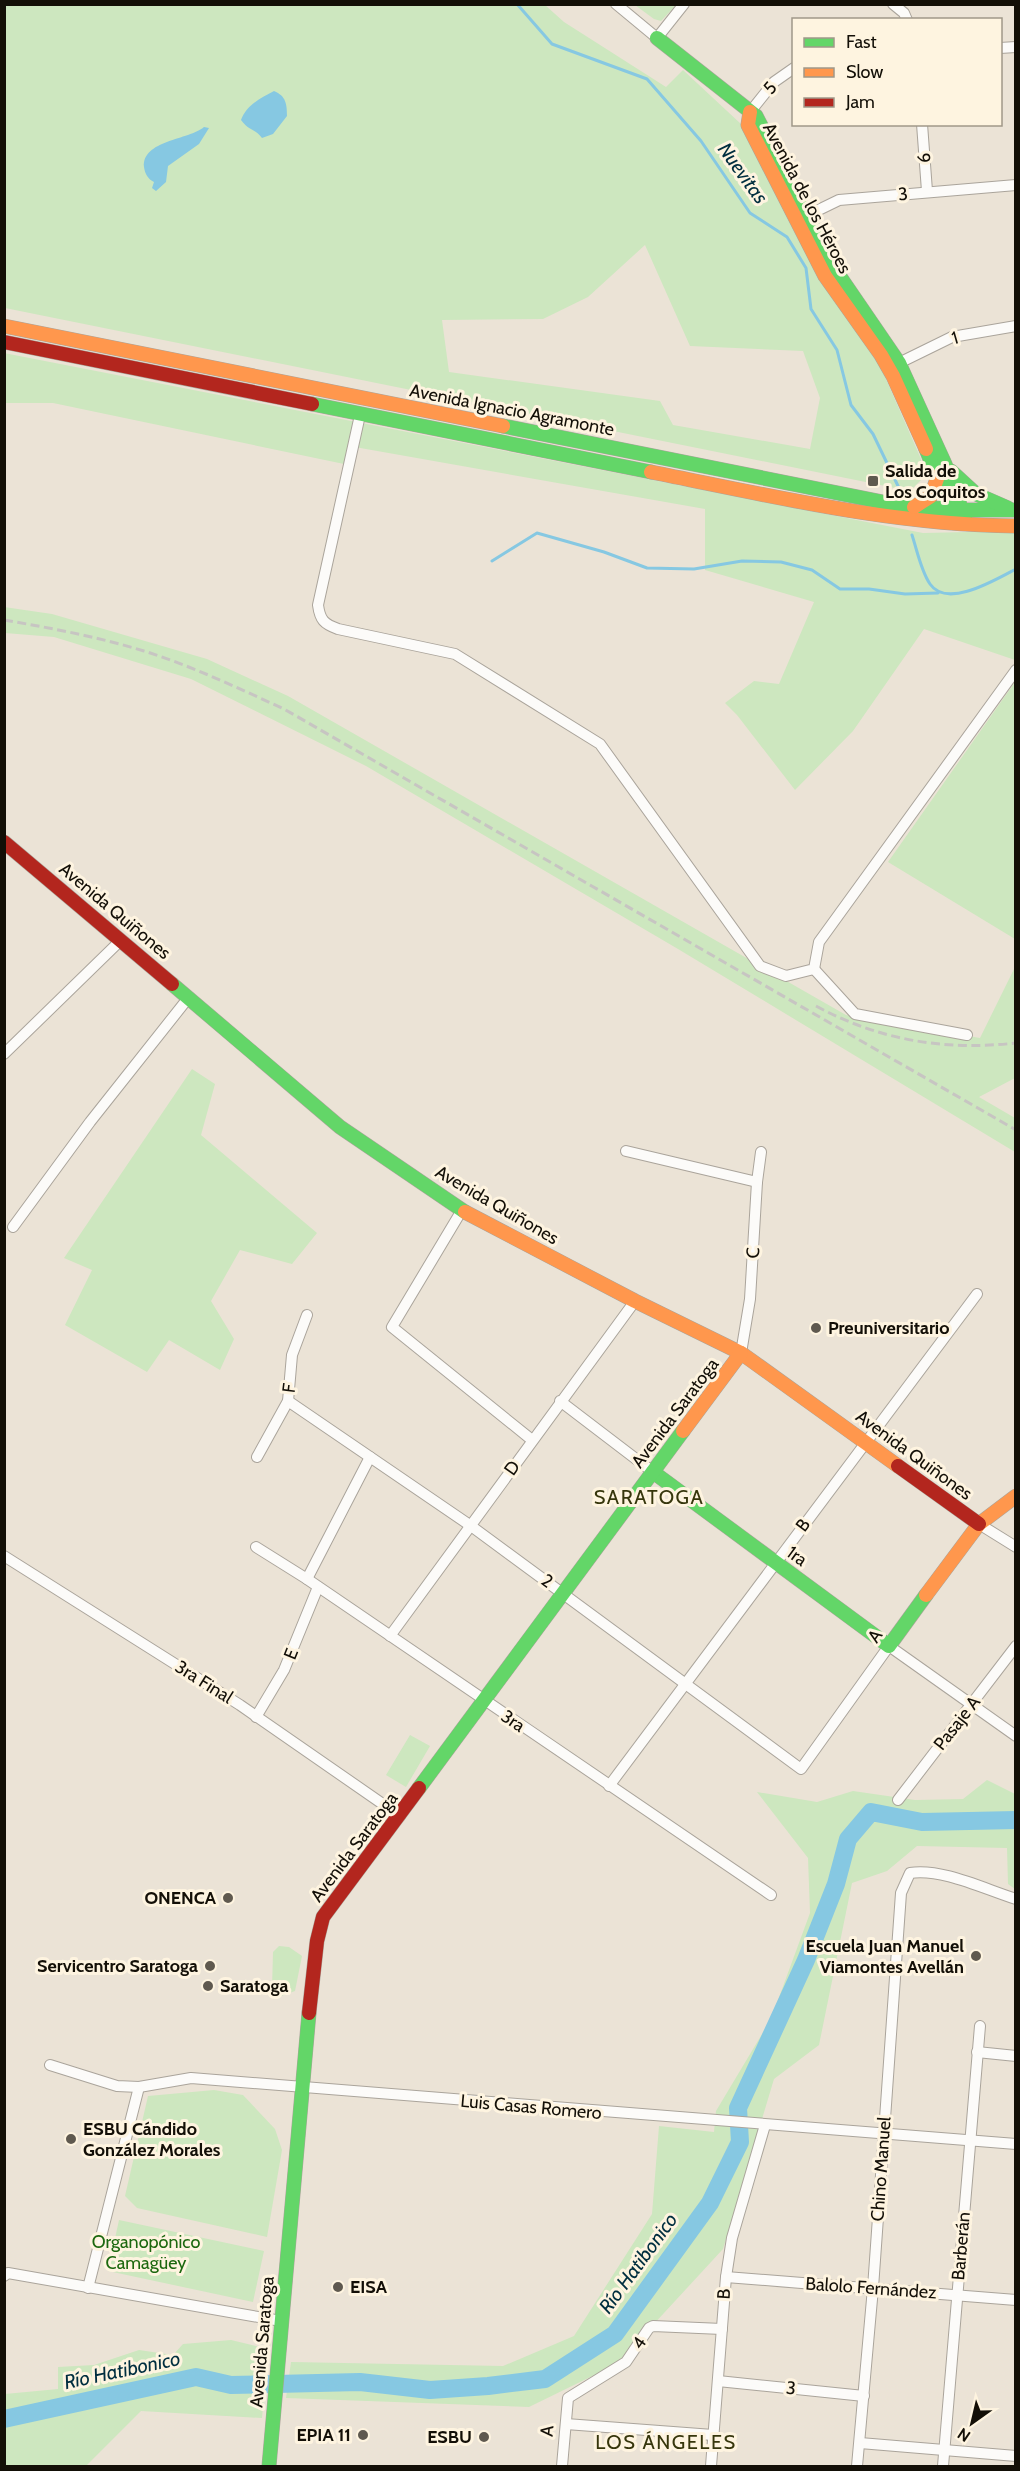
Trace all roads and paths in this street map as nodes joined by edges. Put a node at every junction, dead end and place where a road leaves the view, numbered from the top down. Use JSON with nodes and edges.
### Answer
{"nodes":[{"id":1,"x":616,"y":4,"type":"edge"},
{"id":2,"x":684,"y":4,"type":"edge"},
{"id":3,"x":893,"y":4,"type":"edge"},
{"id":4,"x":906,"y":18,"type":"edge"},
{"id":5,"x":657,"y":38,"type":"junction"},
{"id":6,"x":792,"y":69,"type":"edge"},
{"id":7,"x":750,"y":112,"type":"junction"},
{"id":8,"x":921,"y":126,"type":"edge"},
{"id":9,"x":1016,"y":185,"type":"edge"},
{"id":10,"x":927,"y":191,"type":"junction"},
{"id":11,"x":801,"y":219,"type":"junction"},
{"id":12,"x":4,"y":326,"type":"edge"},
{"id":13,"x":1016,"y":326,"type":"edge"},
{"id":14,"x":4,"y":342,"type":"edge"},
{"id":15,"x":899,"y":363,"type":"junction"},
{"id":16,"x":360,"y":415,"type":"junction"},
{"id":17,"x":941,"y":470,"type":"junction"},
{"id":18,"x":914,"y":507,"type":"junction"},
{"id":19,"x":957,"y":510,"type":"junction"},
{"id":20,"x":1016,"y":510,"type":"edge"},
{"id":21,"x":962,"y":526,"type":"junction"},
{"id":22,"x":1016,"y":526,"type":"edge"},
{"id":23,"x":1016,"y":670,"type":"edge"},
{"id":24,"x":4,"y":842,"type":"edge"},
{"id":25,"x":121,"y":940,"type":"junction"},
{"id":26,"x":814,"y":969,"type":"junction"},
{"id":27,"x":189,"y":998,"type":"junction"},
{"id":28,"x":967,"y":1035,"type":"dead end"},
{"id":29,"x":4,"y":1054,"type":"edge"},
{"id":30,"x":626,"y":1151,"type":"dead end"},
{"id":31,"x":761,"y":1152,"type":"dead end"},
{"id":32,"x":757,"y":1182,"type":"junction"},
{"id":33,"x":462,"y":1210,"type":"junction"},
{"id":34,"x":13,"y":1227,"type":"dead end"},
{"id":35,"x":977,"y":1294,"type":"dead end"},
{"id":36,"x":635,"y":1301,"type":"junction"},
{"id":37,"x":307,"y":1315,"type":"dead end"},
{"id":38,"x":741,"y":1353,"type":"junction"},
{"id":39,"x":288,"y":1401,"type":"junction"},
{"id":40,"x":560,"y":1401,"type":"junction"},
{"id":41,"x":532,"y":1440,"type":"junction"},
{"id":42,"x":866,"y":1441,"type":"junction"},
{"id":43,"x":257,"y":1457,"type":"dead end"},
{"id":44,"x":370,"y":1457,"type":"junction"},
{"id":45,"x":653,"y":1472,"type":"junction"},
{"id":46,"x":1016,"y":1496,"type":"edge"},
{"id":47,"x":979,"y":1524,"type":"junction"},
{"id":48,"x":471,"y":1526,"type":"junction"},
{"id":49,"x":256,"y":1547,"type":"dead end"},
{"id":50,"x":1016,"y":1547,"type":"edge"},
{"id":51,"x":4,"y":1556,"type":"edge"},
{"id":52,"x":776,"y":1563,"type":"junction"},
{"id":53,"x":307,"y":1579,"type":"junction"},
{"id":54,"x":318,"y":1587,"type":"junction"},
{"id":55,"x":563,"y":1593,"type":"junction"},
{"id":56,"x":390,"y":1636,"type":"junction"},
{"id":57,"x":889,"y":1646,"type":"junction"},
{"id":58,"x":1016,"y":1646,"type":"edge"},
{"id":59,"x":686,"y":1684,"type":"junction"},
{"id":60,"x":484,"y":1702,"type":"junction"},
{"id":61,"x":971,"y":1706,"type":"junction"},
{"id":62,"x":256,"y":1717,"type":"junction"},
{"id":63,"x":1016,"y":1736,"type":"edge"},
{"id":64,"x":801,"y":1769,"type":"joint"},
{"id":65,"x":609,"y":1786,"type":"junction"},
{"id":66,"x":898,"y":1800,"type":"dead end"},
{"id":67,"x":400,"y":1816,"type":"junction"},
{"id":68,"x":771,"y":1895,"type":"dead end"},
{"id":69,"x":1016,"y":1899,"type":"edge"},
{"id":70,"x":980,"y":2025,"type":"dead end"},
{"id":71,"x":977,"y":2052,"type":"junction"},
{"id":72,"x":1016,"y":2056,"type":"edge"},
{"id":73,"x":50,"y":2065,"type":"dead end"},
{"id":74,"x":139,"y":2087,"type":"junction"},
{"id":75,"x":304,"y":2088,"type":"junction"},
{"id":76,"x":765,"y":2125,"type":"junction"},
{"id":77,"x":883,"y":2134,"type":"junction"},
{"id":78,"x":970,"y":2141,"type":"junction"},
{"id":79,"x":1016,"y":2144,"type":"edge"},
{"id":80,"x":4,"y":2276,"type":"edge"},
{"id":81,"x":726,"y":2277,"type":"junction"},
{"id":82,"x":88,"y":2288,"type":"junction"},
{"id":83,"x":873,"y":2288,"type":"junction"},
{"id":84,"x":957,"y":2295,"type":"junction"},
{"id":85,"x":1016,"y":2300,"type":"edge"},
{"id":86,"x":281,"y":2321,"type":"junction"},
{"id":87,"x":722,"y":2329,"type":"junction"},
{"id":88,"x":718,"y":2381,"type":"junction"},
{"id":89,"x":864,"y":2396,"type":"junction"},
{"id":90,"x":568,"y":2398,"type":"joint"},
{"id":91,"x":566,"y":2424,"type":"junction"},
{"id":92,"x":713,"y":2435,"type":"junction"},
{"id":93,"x":860,"y":2443,"type":"junction"},
{"id":94,"x":944,"y":2451,"type":"junction"},
{"id":95,"x":1016,"y":2456,"type":"edge"},
{"id":96,"x":269,"y":2466,"type":"edge"},
{"id":97,"x":562,"y":2466,"type":"edge"},
{"id":98,"x":711,"y":2466,"type":"edge"},
{"id":99,"x":857,"y":2466,"type":"edge"},
{"id":100,"x":943,"y":2466,"type":"edge"}],
"edges":[{"from":1,"to":5,"type":"street"},
{"from":2,"to":5,"type":"street"},
{"from":3,"to":4,"type":"street"},
{"from":5,"to":7,"type":"main road","name":"Avenida de los Héroes"},
{"from":6,"to":7,"type":"street","name":"5"},
{"from":7,"to":11,"type":"main road","name":"Avenida de los Héroes"},
{"from":8,"to":10,"type":"street","name":"6"},
{"from":9,"to":10,"type":"street","name":"3"},
{"from":10,"to":11,"type":"street","name":"3"},
{"from":11,"to":15,"type":"main road","name":"Avenida de los Héroes"},
{"from":11,"to":17,"type":"main road","name":"Avenida de los Héroes"},
{"from":12,"to":18,"type":"main road","name":"Avenida Ignacio Agramonte"},
{"from":13,"to":15,"type":"street","name":"1"},
{"from":14,"to":16,"type":"main road","name":"Avenida Ignacio Agramonte"},
{"from":15,"to":17,"type":"main road","name":"Avenida de los Héroes"},
{"from":16,"to":21,"type":"main road","name":"Avenida Ignacio Agramonte"},
{"from":16,"to":26,"type":"street"},
{"from":17,"to":18,"type":"main road"},
{"from":17,"to":19,"type":"main road","name":"Avenida de los Héroes"},
{"from":17,"to":20,"type":"main road"},
{"from":18,"to":19,"type":"main road","name":"Avenida Ignacio Agramonte"},
{"from":19,"to":20,"type":"main road","name":"Avenida Ignacio Agramonte"},
{"from":19,"to":21,"type":"main road","name":"Avenida de los Héroes"},
{"from":21,"to":22,"type":"main road","name":"Avenida Ignacio Agramonte"},
{"from":23,"to":26,"type":"street"},
{"from":24,"to":25,"type":"main road","name":"Avenida Quiñones"},
{"from":25,"to":27,"type":"main road","name":"Avenida Quiñones"},
{"from":25,"to":29,"type":"street"},
{"from":26,"to":28,"type":"street"},
{"from":27,"to":33,"type":"main road","name":"Avenida Quiñones"},
{"from":27,"to":34,"type":"street"},
{"from":30,"to":32,"type":"street"},
{"from":31,"to":32,"type":"street","name":"C"},
{"from":32,"to":38,"type":"street","name":"C"},
{"from":33,"to":36,"type":"main road","name":"Avenida Quiñones"},
{"from":33,"to":41,"type":"street"},
{"from":35,"to":42,"type":"street","name":"B"},
{"from":36,"to":38,"type":"main road","name":"Avenida Quiñones"},
{"from":36,"to":40,"type":"street","name":"D"},
{"from":37,"to":39,"type":"street","name":"F"},
{"from":38,"to":42,"type":"main road","name":"Avenida Quiñones"},
{"from":38,"to":45,"type":"main road","name":"Avenida Saratoga"},
{"from":39,"to":43,"type":"street","name":"F"},
{"from":39,"to":44,"type":"street","name":"2"},
{"from":40,"to":41,"type":"street","name":"D"},
{"from":40,"to":45,"type":"street","name":"1ra"},
{"from":41,"to":48,"type":"street","name":"D"},
{"from":42,"to":47,"type":"main road","name":"Avenida Quiñones"},
{"from":42,"to":52,"type":"street","name":"B"},
{"from":44,"to":48,"type":"street","name":"2"},
{"from":44,"to":53,"type":"street"},
{"from":45,"to":52,"type":"main road","name":"1ra"},
{"from":45,"to":55,"type":"main road","name":"Avenida Saratoga"},
{"from":46,"to":47,"type":"main road","name":"A"},
{"from":47,"to":50,"type":"street"},
{"from":47,"to":57,"type":"main road","name":"A"},
{"from":48,"to":55,"type":"street","name":"2"},
{"from":48,"to":56,"type":"street","name":"D"},
{"from":49,"to":53,"type":"street","name":"3ra"},
{"from":51,"to":62,"type":"street","name":"3ra Final"},
{"from":52,"to":57,"type":"main road","name":"1ra"},
{"from":52,"to":59,"type":"street","name":"B"},
{"from":53,"to":54,"type":"street","name":"3ra"},
{"from":54,"to":56,"type":"street","name":"3ra"},
{"from":54,"to":62,"type":"street","name":"E"},
{"from":55,"to":59,"type":"street","name":"2"},
{"from":55,"to":60,"type":"main road","name":"Avenida Saratoga"},
{"from":56,"to":60,"type":"street","name":"3ra"},
{"from":57,"to":61,"type":"street","name":"1ra"},
{"from":57,"to":64,"type":"street","name":"A"},
{"from":58,"to":61,"type":"street","name":"Pasaje A"},
{"from":59,"to":64,"type":"street","name":"2"},
{"from":59,"to":65,"type":"street","name":"B"},
{"from":60,"to":65,"type":"street","name":"3ra"},
{"from":60,"to":67,"type":"main road","name":"Avenida Saratoga"},
{"from":61,"to":63,"type":"street","name":"1ra"},
{"from":61,"to":66,"type":"street","name":"Pasaje A"},
{"from":62,"to":67,"type":"street","name":"3ra Final"},
{"from":65,"to":68,"type":"street","name":"3ra"},
{"from":67,"to":75,"type":"main road","name":"Avenida Saratoga"},
{"from":69,"to":77,"type":"street","name":"Chino Manuel"},
{"from":70,"to":71,"type":"street","name":"Barberán"},
{"from":71,"to":72,"type":"street"},
{"from":71,"to":78,"type":"street","name":"Barberán"},
{"from":73,"to":74,"type":"street","name":"Luis Casas Romero"},
{"from":74,"to":75,"type":"street","name":"Luis Casas Romero"},
{"from":74,"to":82,"type":"street"},
{"from":75,"to":76,"type":"street","name":"Luis Casas Romero"},
{"from":75,"to":86,"type":"main road","name":"Avenida Saratoga"},
{"from":76,"to":77,"type":"street","name":"Luis Casas Romero"},
{"from":76,"to":81,"type":"street","name":"B"},
{"from":77,"to":78,"type":"street","name":"Luis Casas Romero"},
{"from":77,"to":83,"type":"street","name":"Chino Manuel"},
{"from":78,"to":79,"type":"street","name":"Luis Casas Romero"},
{"from":78,"to":84,"type":"street","name":"Barberán"},
{"from":80,"to":82,"type":"street"},
{"from":81,"to":83,"type":"street","name":"Balolo Fernández"},
{"from":81,"to":87,"type":"street","name":"B"},
{"from":82,"to":86,"type":"street"},
{"from":83,"to":84,"type":"street","name":"Balolo Fernández"},
{"from":83,"to":89,"type":"street","name":"Chino Manuel"},
{"from":84,"to":85,"type":"street","name":"Balolo Fernández"},
{"from":84,"to":94,"type":"street","name":"Barberán"},
{"from":86,"to":96,"type":"main road","name":"Avenida Saratoga"},
{"from":87,"to":88,"type":"street","name":"B"},
{"from":87,"to":90,"type":"street","name":"4"},
{"from":88,"to":89,"type":"street","name":"3"},
{"from":88,"to":92,"type":"street","name":"B"},
{"from":89,"to":93,"type":"street","name":"Chino Manuel"},
{"from":90,"to":91,"type":"street","name":"A"},
{"from":91,"to":92,"type":"street"},
{"from":91,"to":97,"type":"street","name":"A"},
{"from":92,"to":98,"type":"street","name":"B"},
{"from":93,"to":94,"type":"street"},
{"from":93,"to":99,"type":"street","name":"Chino Manuel"},
{"from":94,"to":95,"type":"street"},
{"from":94,"to":100,"type":"street","name":"Barberán"}]}
